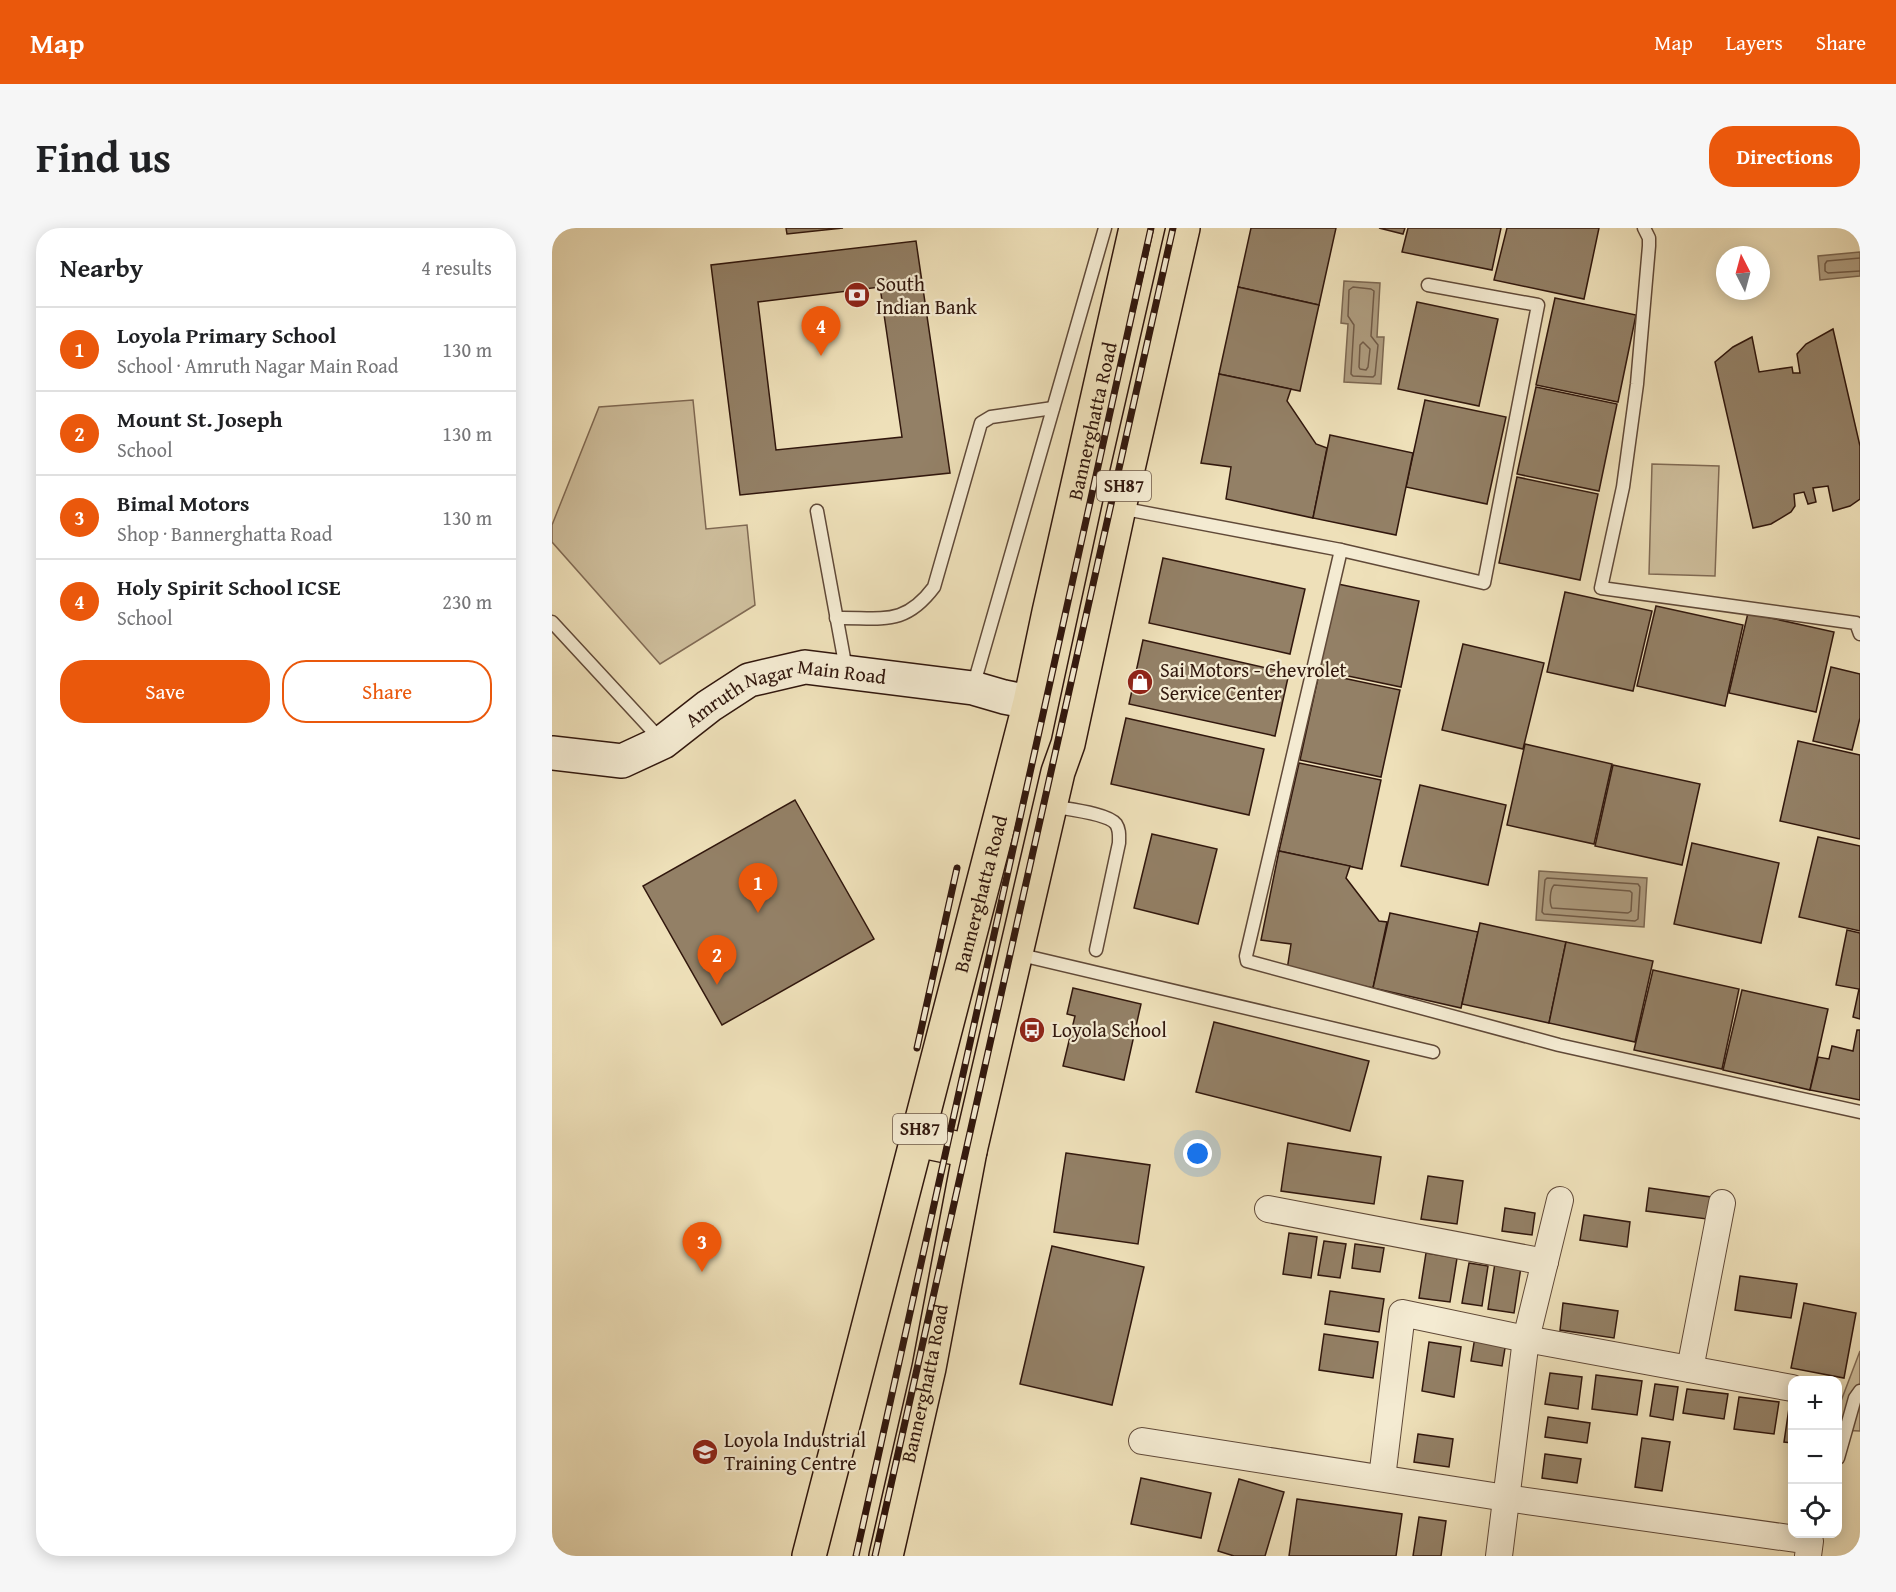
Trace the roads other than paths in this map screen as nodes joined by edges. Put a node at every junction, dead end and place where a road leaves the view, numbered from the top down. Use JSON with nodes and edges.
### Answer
{"nodes":[{"id":1,"x":1106,"y":228,"type":"edge"},
{"id":2,"x":1136,"y":228,"type":"edge"},
{"id":3,"x":1183,"y":228,"type":"edge"},
{"id":4,"x":1644,"y":228,"type":"edge"},
{"id":5,"x":1428,"y":285,"type":"dead end"},
{"id":6,"x":1053,"y":408,"type":"junction"},
{"id":7,"x":1119,"y":508,"type":"junction"},
{"id":8,"x":817,"y":511,"type":"dead end"},
{"id":9,"x":1341,"y":550,"type":"junction"},
{"id":10,"x":836,"y":618,"type":"junction"},
{"id":11,"x":552,"y":622,"type":"edge"},
{"id":12,"x":1860,"y":634,"type":"edge"},
{"id":13,"x":847,"y":673,"type":"junction"},
{"id":14,"x":973,"y":688,"type":"junction"},
{"id":15,"x":1030,"y":702,"type":"junction"},
{"id":16,"x":663,"y":742,"type":"junction"},
{"id":17,"x":552,"y":753,"type":"edge"},
{"id":18,"x":1050,"y":806,"type":"junction"},
{"id":19,"x":1096,"y":950,"type":"dead end"},
{"id":20,"x":1016,"y":954,"type":"junction"},
{"id":21,"x":1433,"y":1052,"type":"dead end"},
{"id":22,"x":1860,"y":1112,"type":"edge"},
{"id":23,"x":917,"y":1140,"type":"junction"},
{"id":24,"x":970,"y":1151,"type":"junction"},
{"id":25,"x":1560,"y":1200,"type":"dead end"},
{"id":26,"x":1722,"y":1203,"type":"dead end"},
{"id":27,"x":1268,"y":1209,"type":"dead end"},
{"id":28,"x":1545,"y":1262,"type":"junction"},
{"id":29,"x":1526,"y":1339,"type":"junction"},
{"id":30,"x":1690,"y":1369,"type":"junction"},
{"id":31,"x":1788,"y":1387,"type":"edge"},
{"id":32,"x":1860,"y":1391,"type":"edge"},
{"id":33,"x":1142,"y":1441,"type":"dead end"},
{"id":34,"x":1842,"y":1444,"type":"edge"},
{"id":35,"x":1382,"y":1479,"type":"junction"},
{"id":36,"x":1506,"y":1498,"type":"junction"},
{"id":37,"x":1811,"y":1544,"type":"edge"},
{"id":38,"x":809,"y":1556,"type":"edge"},
{"id":39,"x":886,"y":1556,"type":"edge"},
{"id":40,"x":1499,"y":1556,"type":"edge"}],
"edges":[{"from":1,"to":6,"type":"lane"},
{"from":2,"to":15,"type":"main road","name":"Bannerghatta Road","number":"SH87"},
{"from":3,"to":7,"type":"main road","name":"Bannerghatta Road","number":"SH87"},
{"from":4,"to":12,"type":"lane"},
{"from":5,"to":9,"type":"lane"},
{"from":6,"to":10,"type":"lane"},
{"from":6,"to":14,"type":"lane"},
{"from":7,"to":9,"type":"lane"},
{"from":7,"to":18,"type":"main road","name":"Bannerghatta Road","number":"SH87"},
{"from":8,"to":10,"type":"lane"},
{"from":9,"to":22,"type":"lane"},
{"from":10,"to":13,"type":"lane"},
{"from":11,"to":16,"type":"lane"},
{"from":13,"to":14,"type":"main road","name":"Amruth Nagar Main Road"},
{"from":13,"to":16,"type":"main road","name":"Amruth Nagar Main Road"},
{"from":14,"to":15,"type":"main road","name":"Amruth Nagar Main Road"},
{"from":15,"to":23,"type":"main road","name":"Bannerghatta Road","number":"SH87"},
{"from":16,"to":17,"type":"main road","name":"Amruth Nagar Main Road"},
{"from":18,"to":19,"type":"lane"},
{"from":18,"to":20,"type":"main road","name":"Bannerghatta Road","number":"SH87"},
{"from":20,"to":21,"type":"lane"},
{"from":20,"to":24,"type":"main road","name":"Bannerghatta Road","number":"SH87"},
{"from":23,"to":24,"type":"main road"},
{"from":23,"to":38,"type":"main road","name":"Bannerghatta Road","number":"SH87"},
{"from":24,"to":39,"type":"main road","name":"Bannerghatta Road","number":"SH87"},
{"from":25,"to":28,"type":"street"},
{"from":26,"to":30,"type":"street"},
{"from":27,"to":28,"type":"street"},
{"from":28,"to":29,"type":"street"},
{"from":29,"to":30,"type":"street"},
{"from":29,"to":35,"type":"street"},
{"from":29,"to":36,"type":"street"},
{"from":30,"to":31,"type":"street"},
{"from":32,"to":34,"type":"lane"},
{"from":33,"to":35,"type":"street"},
{"from":35,"to":36,"type":"street"},
{"from":36,"to":37,"type":"street"},
{"from":36,"to":40,"type":"street"}]}
